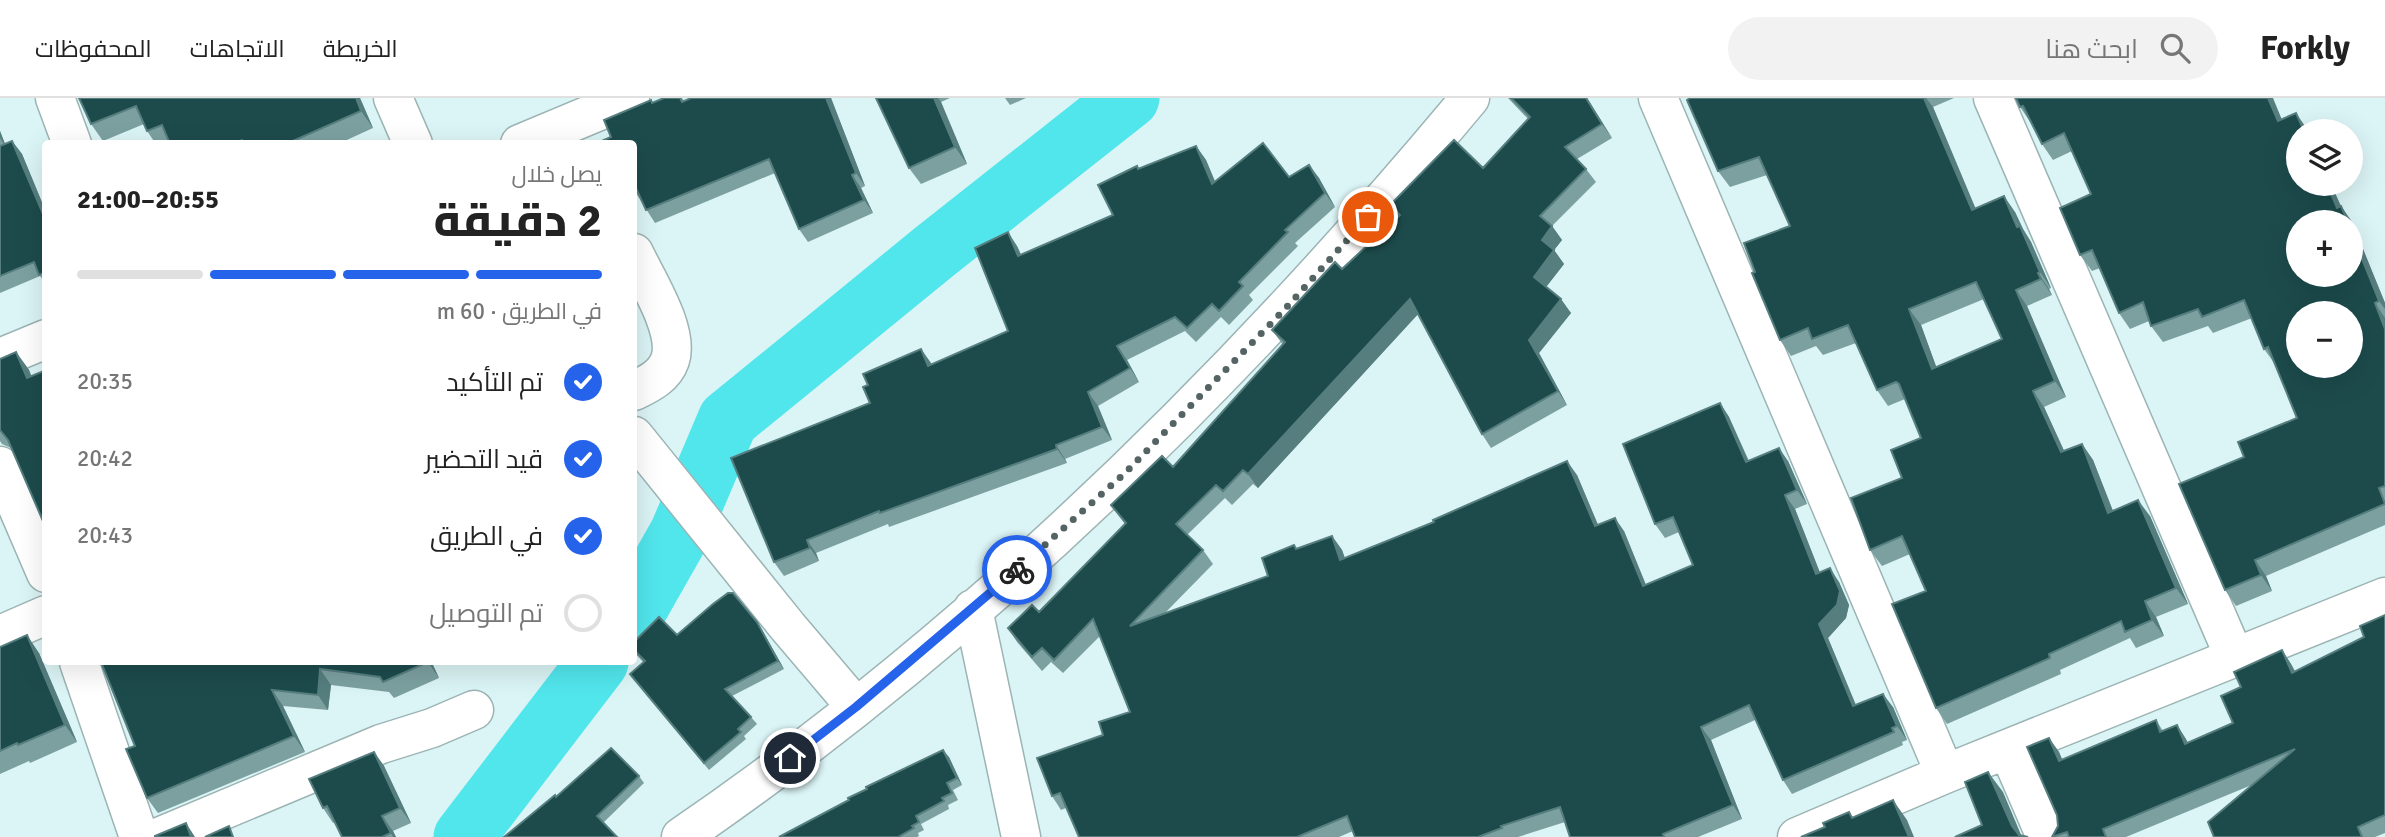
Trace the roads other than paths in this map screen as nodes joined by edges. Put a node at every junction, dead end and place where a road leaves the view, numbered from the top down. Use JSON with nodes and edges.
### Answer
{"nodes":[{"id":1,"x":55,"y":98,"type":"edge"},
{"id":2,"x":393,"y":98,"type":"edge"},
{"id":3,"x":630,"y":98,"type":"edge"},
{"id":4,"x":1470,"y":98,"type":"edge"},
{"id":5,"x":1658,"y":98,"type":"edge"},
{"id":6,"x":1993,"y":98,"type":"edge"},
{"id":7,"x":569,"y":134,"type":"edge"},
{"id":8,"x":71,"y":140,"type":"edge"},
{"id":9,"x":411,"y":140,"type":"edge"},
{"id":10,"x":540,"y":140,"type":"edge"},
{"id":11,"x":637,"y":260,"type":"edge"},
{"id":12,"x":42,"y":341,"type":"edge"},
{"id":13,"x":0,"y":358,"type":"edge"},
{"id":14,"x":637,"y":390,"type":"edge"},
{"id":15,"x":637,"y":440,"type":"edge"},
{"id":16,"x":0,"y":466,"type":"edge"},
{"id":17,"x":42,"y":564,"type":"edge"},
{"id":18,"x":2385,"y":597,"type":"edge"},
{"id":19,"x":972,"y":609,"type":"junction"},
{"id":20,"x":42,"y":617,"type":"edge"},
{"id":21,"x":0,"y":635,"type":"edge"},
{"id":22,"x":2234,"y":656,"type":"junction"},
{"id":23,"x":80,"y":665,"type":"edge"},
{"id":24,"x":856,"y":707,"type":"junction"},
{"id":25,"x":474,"y":710,"type":"dead end"},
{"id":26,"x":2008,"y":749,"type":"junction"},
{"id":27,"x":1945,"y":774,"type":"junction"},
{"id":28,"x":139,"y":837,"type":"edge"},
{"id":29,"x":159,"y":837,"type":"edge"},
{"id":30,"x":681,"y":837,"type":"edge"},
{"id":31,"x":1021,"y":837,"type":"edge"},
{"id":32,"x":1797,"y":837,"type":"edge"},
{"id":33,"x":2046,"y":837,"type":"edge"}],
"edges":[{"from":1,"to":8,"type":"street"},
{"from":2,"to":9,"type":"street"},
{"from":3,"to":7,"type":"street"},
{"from":4,"to":19,"type":"street"},
{"from":5,"to":27,"type":"street"},
{"from":6,"to":22,"type":"street"},
{"from":7,"to":10,"type":"street"},
{"from":11,"to":14,"type":"street"},
{"from":12,"to":13,"type":"street"},
{"from":15,"to":24,"type":"street"},
{"from":16,"to":17,"type":"street"},
{"from":18,"to":22,"type":"street"},
{"from":19,"to":24,"type":"street"},
{"from":19,"to":31,"type":"street"},
{"from":20,"to":21,"type":"street"},
{"from":22,"to":26,"type":"street"},
{"from":23,"to":28,"type":"street"},
{"from":24,"to":30,"type":"street"},
{"from":25,"to":29,"type":"street"},
{"from":26,"to":27,"type":"street"},
{"from":26,"to":33,"type":"street"},
{"from":27,"to":32,"type":"street"}]}
